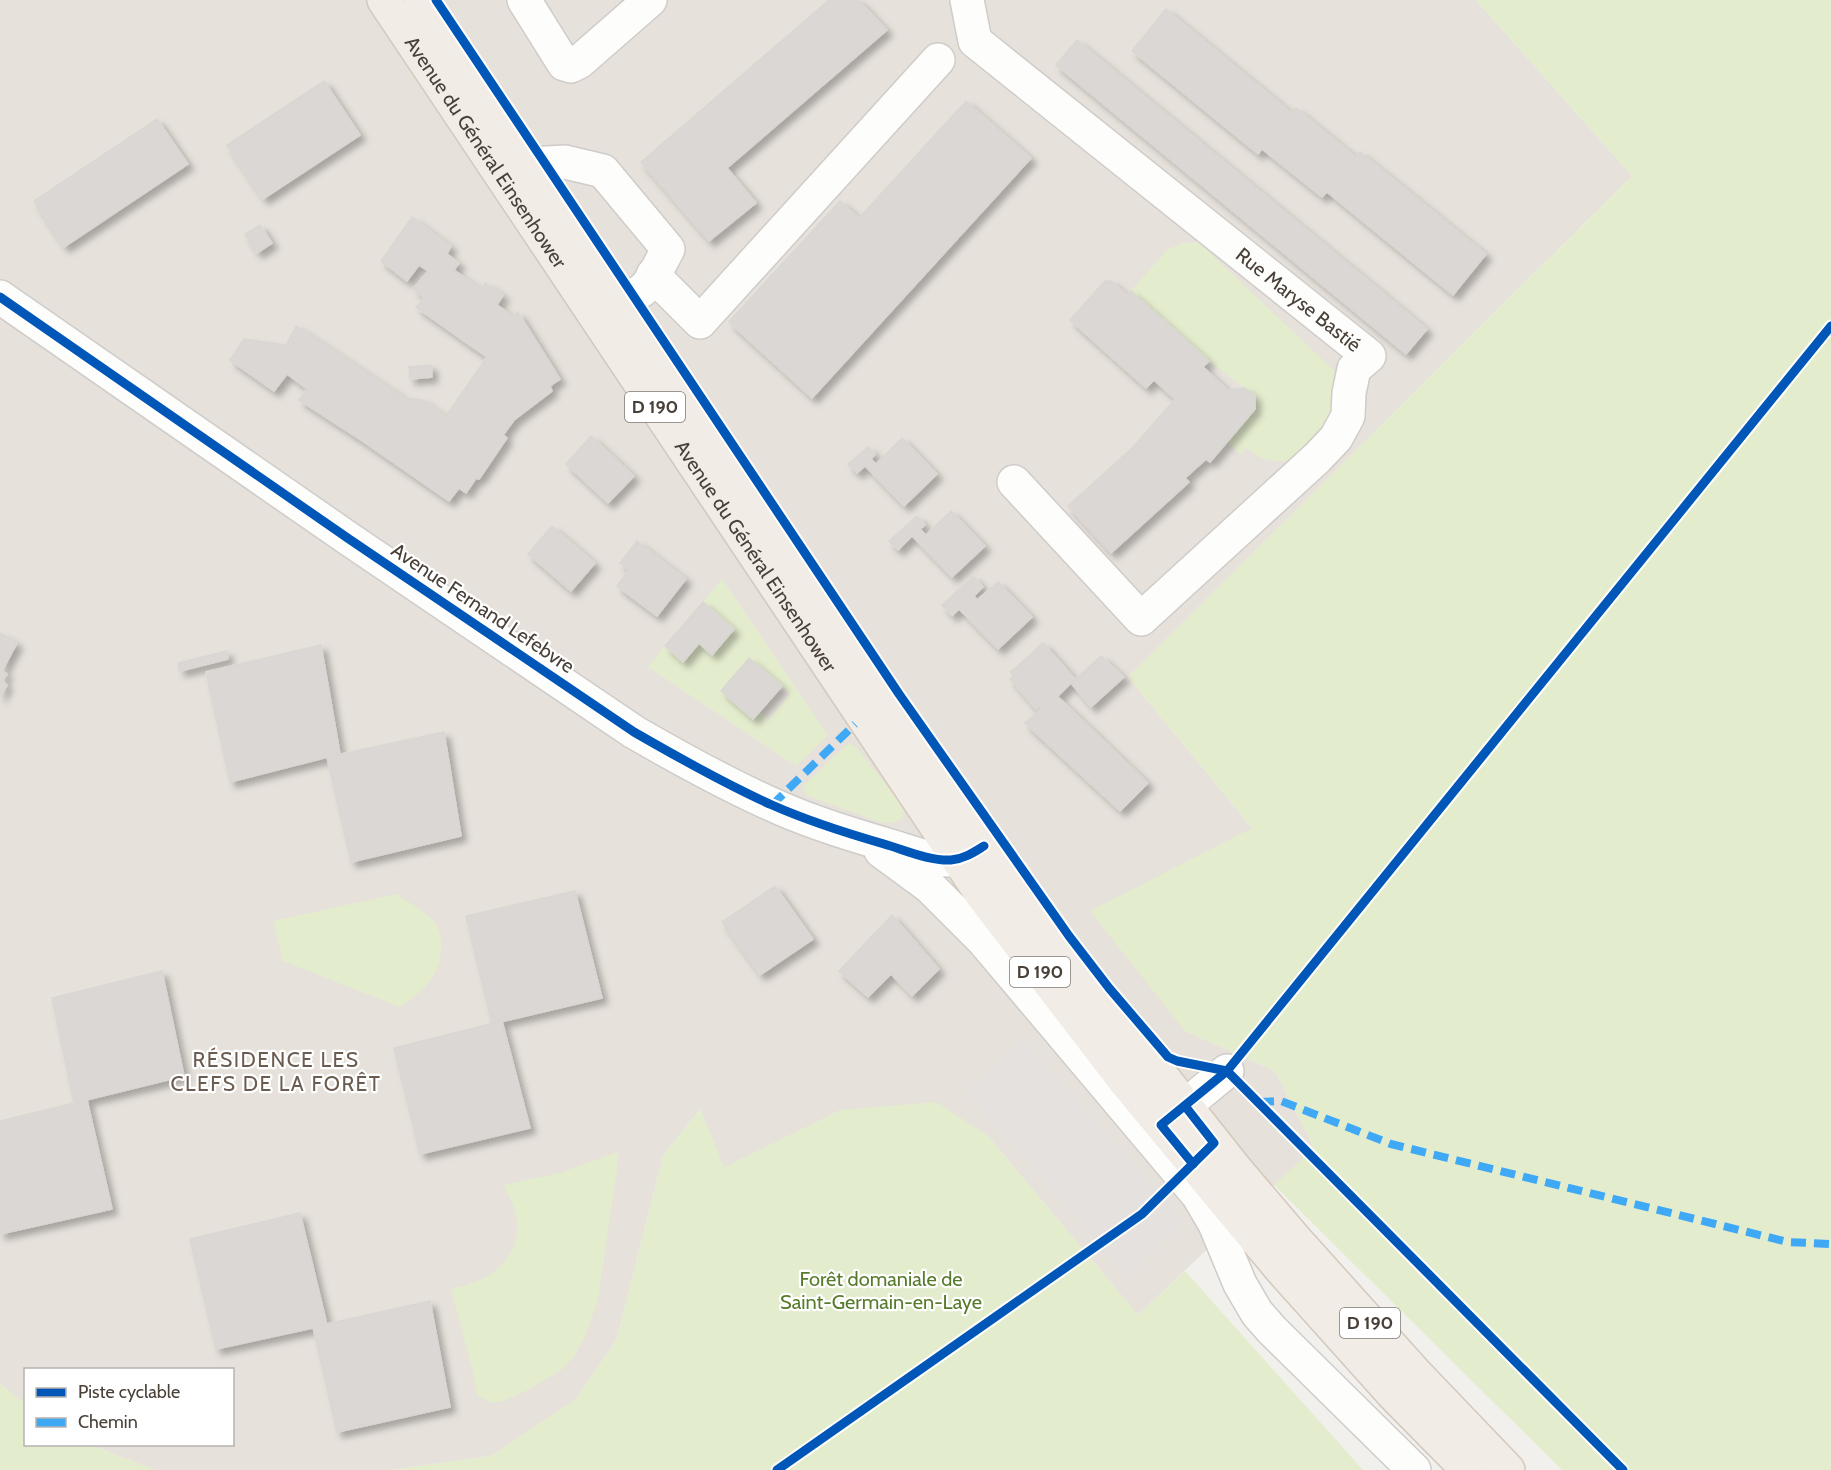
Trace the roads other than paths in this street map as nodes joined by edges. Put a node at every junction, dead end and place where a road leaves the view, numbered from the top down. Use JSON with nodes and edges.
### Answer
{"nodes":[{"id":1,"x":384,"y":0,"type":"edge"},
{"id":2,"x":421,"y":0,"type":"edge"},
{"id":3,"x":524,"y":0,"type":"edge"},
{"id":4,"x":650,"y":0,"type":"edge"},
{"id":5,"x":967,"y":0,"type":"edge"},
{"id":6,"x":938,"y":60,"type":"dead end"},
{"id":7,"x":529,"y":164,"type":"junction"},
{"id":8,"x":654,"y":275,"type":"junction"},
{"id":9,"x":577,"y":289,"type":"junction"},
{"id":10,"x":0,"y":297,"type":"edge"},
{"id":11,"x":620,"y":299,"type":"junction"},
{"id":12,"x":1014,"y":482,"type":"dead end"},
{"id":13,"x":866,"y":839,"type":"junction"},
{"id":14,"x":971,"y":852,"type":"junction"},
{"id":15,"x":1013,"y":936,"type":"junction"},
{"id":16,"x":1024,"y":990,"type":"junction"},
{"id":17,"x":1227,"y":1071,"type":"dead end"},
{"id":18,"x":1112,"y":1092,"type":"junction"},
{"id":19,"x":1173,"y":1116,"type":"junction"},
{"id":20,"x":1196,"y":1161,"type":"junction"},
{"id":21,"x":1414,"y":1470,"type":"edge"},
{"id":22,"x":1468,"y":1470,"type":"edge"},
{"id":23,"x":1508,"y":1470,"type":"edge"}],
"edges":[{"from":1,"to":9,"type":"main road","name":"Avenue du Général Einsenhower","number":"D 190"},
{"from":2,"to":7,"type":"main road","name":"Avenue du Général Einsenhower","number":"D 190"},
{"from":3,"to":4,"type":"street"},
{"from":5,"to":12,"type":"street","name":"Rue Maryse Bastié"},
{"from":6,"to":8,"type":"street"},
{"from":7,"to":8,"type":"street"},
{"from":7,"to":11,"type":"main road","name":"Avenue du Général Einsenhower","number":"D 190"},
{"from":8,"to":11,"type":"street"},
{"from":9,"to":11,"type":"street"},
{"from":9,"to":14,"type":"main road","name":"Avenue du Général Einsenhower","number":"D 190"},
{"from":10,"to":13,"type":"street","name":"Avenue Fernand Lefebvre"},
{"from":11,"to":14,"type":"main road","name":"Avenue du Général Einsenhower","number":"D 190"},
{"from":13,"to":14,"type":"street","name":"Avenue Fernand Lefebvre"},
{"from":13,"to":16,"type":"street"},
{"from":14,"to":15,"type":"main road","number":"D 190"},
{"from":14,"to":19,"type":"main road","number":"D 190"},
{"from":15,"to":16,"type":"street","number":"D 190"},
{"from":15,"to":19,"type":"main road","number":"D 190"},
{"from":16,"to":18,"type":"street"},
{"from":17,"to":19,"type":"street"},
{"from":18,"to":19,"type":"street"},
{"from":18,"to":20,"type":"street"},
{"from":19,"to":20,"type":"main road","number":"D 190"},
{"from":20,"to":21,"type":"street"},
{"from":20,"to":22,"type":"main road","number":"D 190"},
{"from":20,"to":23,"type":"main road","number":"D 190"}]}
